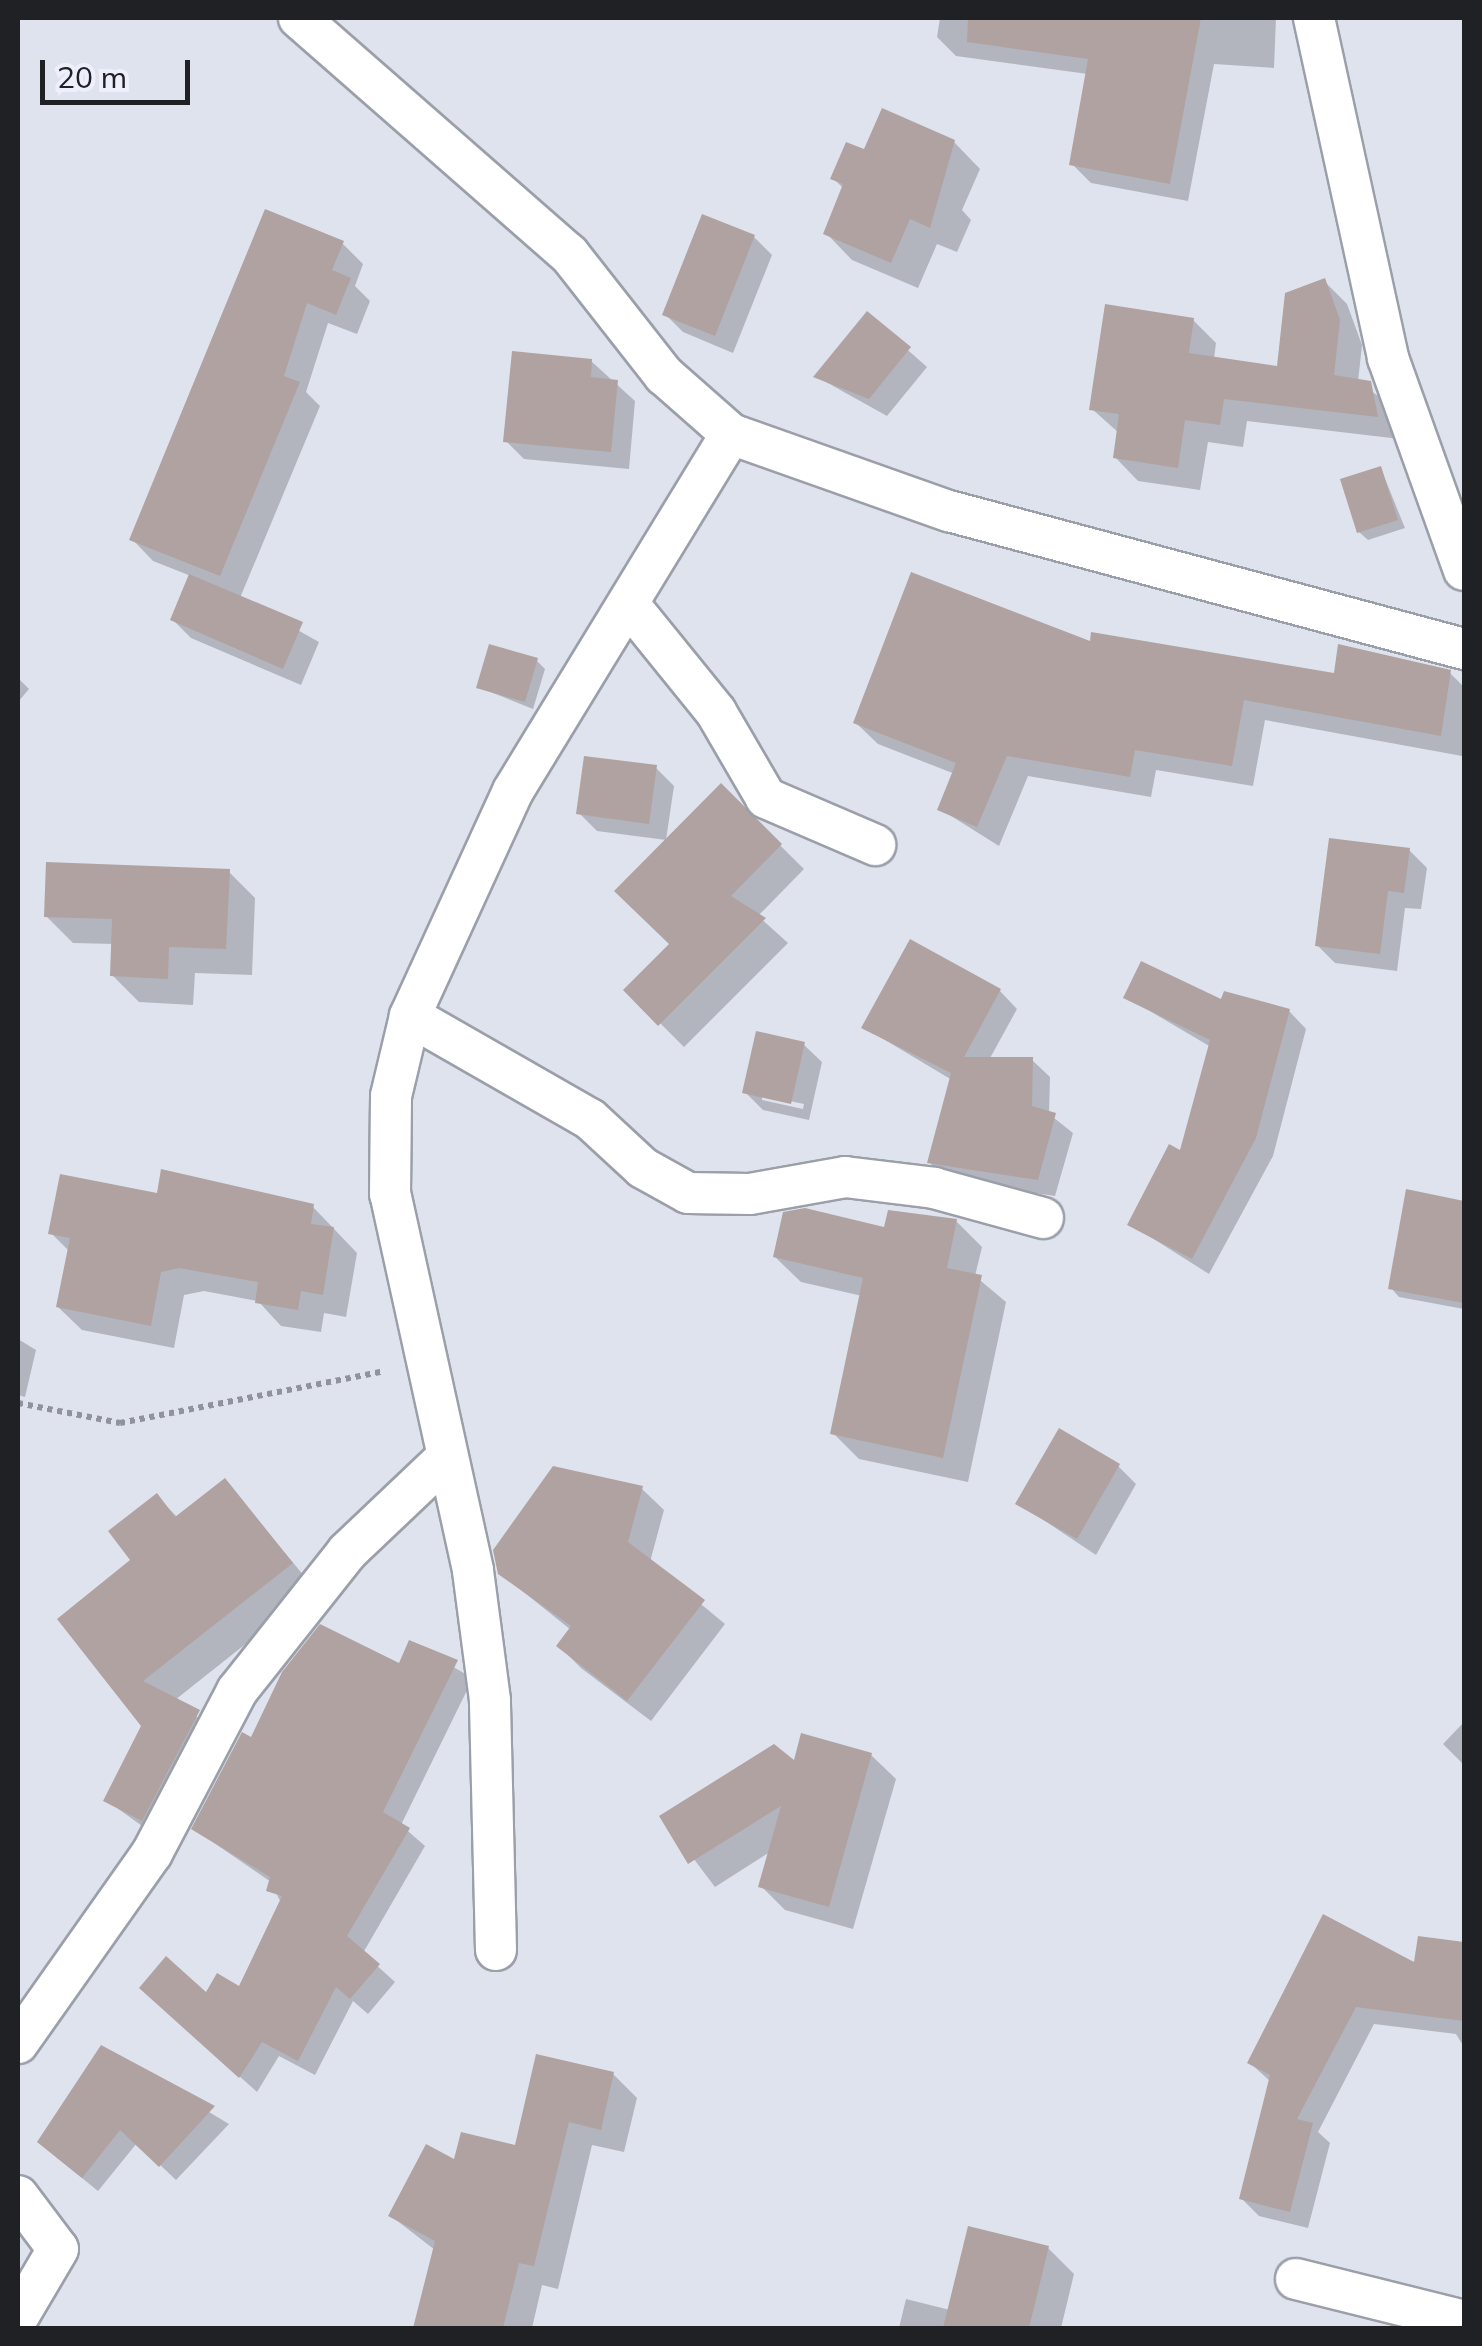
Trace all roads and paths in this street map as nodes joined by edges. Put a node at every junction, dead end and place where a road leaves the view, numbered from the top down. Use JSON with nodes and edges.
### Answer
{"nodes":[{"id":1,"x":299,"y":18,"type":"edge"},
{"id":2,"x":1314,"y":18,"type":"edge"},
{"id":3,"x":730,"y":434,"type":"junction"},
{"id":4,"x":1464,"y":570,"type":"edge"},
{"id":5,"x":632,"y":607,"type":"junction"},
{"id":6,"x":1464,"y":649,"type":"edge"},
{"id":7,"x":875,"y":846,"type":"dead end"},
{"id":8,"x":410,"y":1016,"type":"junction"},
{"id":9,"x":1043,"y":1218,"type":"dead end"},
{"id":10,"x":424,"y":1368,"type":"junction"},
{"id":11,"x":18,"y":1403,"type":"edge"},
{"id":12,"x":444,"y":1460,"type":"junction"},
{"id":13,"x":496,"y":1950,"type":"dead end"},
{"id":14,"x":18,"y":2043,"type":"edge"},
{"id":15,"x":18,"y":2196,"type":"edge"},
{"id":16,"x":1296,"y":2279,"type":"dead end"},
{"id":17,"x":18,"y":2317,"type":"edge"},
{"id":18,"x":1464,"y":2322,"type":"edge"}],
"edges":[{"from":1,"to":3,"type":"street"},
{"from":2,"to":4,"type":"street"},
{"from":3,"to":5,"type":"street"},
{"from":3,"to":6,"type":"street"},
{"from":5,"to":7,"type":"street"},
{"from":5,"to":8,"type":"street"},
{"from":8,"to":9,"type":"street"},
{"from":8,"to":10,"type":"street"},
{"from":10,"to":11,"type":"path"},
{"from":10,"to":12,"type":"street"},
{"from":12,"to":13,"type":"street"},
{"from":12,"to":14,"type":"street"},
{"from":15,"to":17,"type":"street"},
{"from":16,"to":18,"type":"street"}]}
